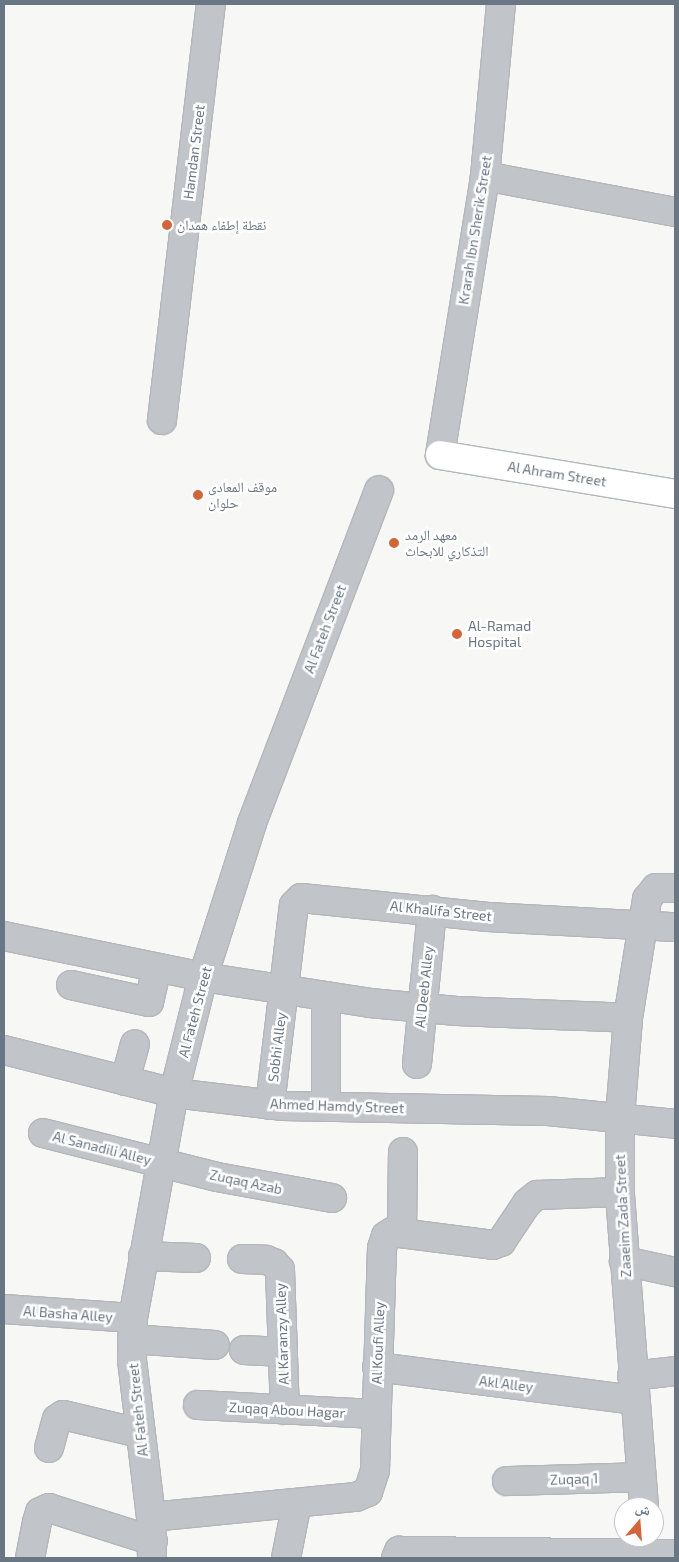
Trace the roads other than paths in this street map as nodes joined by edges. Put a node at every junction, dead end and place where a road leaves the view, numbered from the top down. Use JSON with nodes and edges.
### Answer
{"nodes":[{"id":1,"x":211,"y":4,"type":"edge"},
{"id":2,"x":501,"y":4,"type":"edge"},
{"id":3,"x":485,"y":176,"type":"junction"},
{"id":4,"x":675,"y":212,"type":"edge"},
{"id":5,"x":162,"y":420,"type":"dead end"},
{"id":6,"x":440,"y":455,"type":"joint"},
{"id":7,"x":379,"y":490,"type":"dead end"},
{"id":8,"x":675,"y":494,"type":"edge"},
{"id":9,"x":675,"y":888,"type":"edge"},
{"id":10,"x":432,"y":910,"type":"junction"},
{"id":11,"x":642,"y":926,"type":"junction"},
{"id":12,"x":675,"y":927,"type":"edge"},
{"id":13,"x":4,"y":936,"type":"edge"},
{"id":14,"x":156,"y":968,"type":"junction"},
{"id":15,"x":203,"y":977,"type":"junction"},
{"id":16,"x":71,"y":985,"type":"dead end"},
{"id":17,"x":284,"y":989,"type":"junction"},
{"id":18,"x":326,"y":996,"type":"junction"},
{"id":19,"x":422,"y":1008,"type":"junction"},
{"id":20,"x":628,"y":1018,"type":"junction"},
{"id":21,"x":135,"y":1044,"type":"dead end"},
{"id":22,"x":4,"y":1050,"type":"edge"},
{"id":23,"x":417,"y":1064,"type":"dead end"},
{"id":24,"x":125,"y":1081,"type":"junction"},
{"id":25,"x":174,"y":1093,"type":"junction"},
{"id":26,"x":270,"y":1105,"type":"junction"},
{"id":27,"x":326,"y":1107,"type":"junction"},
{"id":28,"x":620,"y":1116,"type":"junction"},
{"id":29,"x":675,"y":1124,"type":"edge"},
{"id":30,"x":43,"y":1133,"type":"dead end"},
{"id":31,"x":403,"y":1152,"type":"dead end"},
{"id":32,"x":161,"y":1162,"type":"junction"},
{"id":33,"x":620,"y":1192,"type":"junction"},
{"id":34,"x":332,"y":1198,"type":"dead end"},
{"id":35,"x":402,"y":1233,"type":"junction"},
{"id":36,"x":143,"y":1256,"type":"junction"},
{"id":37,"x":196,"y":1258,"type":"dead end"},
{"id":38,"x":242,"y":1259,"type":"dead end"},
{"id":39,"x":624,"y":1261,"type":"junction"},
{"id":40,"x":675,"y":1272,"type":"edge"},
{"id":41,"x":4,"y":1309,"type":"edge"},
{"id":42,"x":133,"y":1329,"type":"junction"},
{"id":43,"x":215,"y":1345,"type":"dead end"},
{"id":44,"x":244,"y":1350,"type":"dead end"},
{"id":45,"x":291,"y":1359,"type":"junction"},
{"id":46,"x":377,"y":1367,"type":"junction"},
{"id":47,"x":675,"y":1371,"type":"edge"},
{"id":48,"x":633,"y":1388,"type":"junction"},
{"id":49,"x":198,"y":1404,"type":"dead end"},
{"id":50,"x":285,"y":1410,"type":"junction"},
{"id":51,"x":376,"y":1414,"type":"junction"},
{"id":52,"x":140,"y":1433,"type":"junction"},
{"id":53,"x":48,"y":1448,"type":"dead end"},
{"id":54,"x":640,"y":1477,"type":"junction"},
{"id":55,"x":507,"y":1481,"type":"dead end"},
{"id":56,"x":643,"y":1497,"type":"edge"},
{"id":57,"x":297,"y":1503,"type":"junction"},
{"id":58,"x":152,"y":1539,"type":"edge"},
{"id":59,"x":658,"y":1548,"type":"edge"},
{"id":60,"x":451,"y":1554,"type":"edge"},
{"id":61,"x":30,"y":1558,"type":"edge"},
{"id":62,"x":286,"y":1558,"type":"edge"},
{"id":63,"x":396,"y":1558,"type":"edge"}],
"edges":[{"from":1,"to":5,"type":"street","name":"Hamdan Street"},
{"from":2,"to":3,"type":"street","name":"Krarah Ibn Sherik Street"},
{"from":3,"to":4,"type":"street"},
{"from":3,"to":6,"type":"street","name":"Krarah Ibn Sherik Street"},
{"from":6,"to":8,"type":"highway","name":"Al Ahram Street"},
{"from":7,"to":15,"type":"street","name":"Al Fateh Street"},
{"from":9,"to":11,"type":"street","name":"Zaaeim Zada Street"},
{"from":10,"to":11,"type":"street","name":"Al Khalifa Street"},
{"from":10,"to":17,"type":"street","name":"Al Khalifa Street"},
{"from":10,"to":19,"type":"street","name":"Al Deeb Alley"},
{"from":11,"to":12,"type":"street","name":"Al Khalifa Street"},
{"from":11,"to":20,"type":"street","name":"Zaaeim Zada Street"},
{"from":13,"to":14,"type":"street"},
{"from":14,"to":15,"type":"street"},
{"from":14,"to":16,"type":"street"},
{"from":15,"to":17,"type":"street"},
{"from":15,"to":25,"type":"street","name":"Al Fateh Street"},
{"from":17,"to":18,"type":"street"},
{"from":17,"to":26,"type":"street","name":"Sobhi Alley"},
{"from":18,"to":19,"type":"street"},
{"from":18,"to":27,"type":"street"},
{"from":19,"to":20,"type":"street"},
{"from":19,"to":23,"type":"street","name":"Al Deeb Alley"},
{"from":20,"to":28,"type":"street","name":"Zaaeim Zada Street"},
{"from":21,"to":24,"type":"street"},
{"from":22,"to":24,"type":"street","name":"Ahmed Hamdy Street"},
{"from":24,"to":25,"type":"street","name":"Ahmed Hamdy Street"},
{"from":25,"to":26,"type":"street","name":"Ahmed Hamdy Street"},
{"from":25,"to":32,"type":"street","name":"Al Fateh Street"},
{"from":26,"to":27,"type":"street","name":"Ahmed Hamdy Street"},
{"from":27,"to":28,"type":"street","name":"Ahmed Hamdy Street"},
{"from":28,"to":29,"type":"street","name":"Ahmed Hamdy Street"},
{"from":28,"to":33,"type":"street","name":"Zaaeim Zada Street"},
{"from":30,"to":32,"type":"street","name":"Al Sanadili Alley"},
{"from":31,"to":35,"type":"street"},
{"from":32,"to":34,"type":"street","name":"Zuqaq Azab"},
{"from":32,"to":36,"type":"street","name":"Al Fateh Street"},
{"from":33,"to":35,"type":"street"},
{"from":33,"to":39,"type":"street","name":"Zaaeim Zada Street"},
{"from":35,"to":46,"type":"street","name":"Al Koufi Alley"},
{"from":36,"to":37,"type":"street"},
{"from":36,"to":42,"type":"street","name":"Al Fateh Street"},
{"from":38,"to":45,"type":"street","name":"Al Karanzy Alley"},
{"from":39,"to":40,"type":"street"},
{"from":39,"to":48,"type":"street","name":"Zaaeim Zada Street"},
{"from":41,"to":42,"type":"street","name":"Al Basha Alley"},
{"from":42,"to":43,"type":"street","name":"Al Basha Alley"},
{"from":42,"to":52,"type":"street","name":"Al Fateh Street"},
{"from":44,"to":45,"type":"street"},
{"from":45,"to":50,"type":"street","name":"Al Karanzy Alley"},
{"from":46,"to":48,"type":"street","name":"Akl Alley"},
{"from":46,"to":51,"type":"street","name":"Al Koufi Alley"},
{"from":47,"to":48,"type":"street","name":"Akl Alley"},
{"from":48,"to":54,"type":"street","name":"Zaaeim Zada Street"},
{"from":49,"to":50,"type":"street","name":"Zuqaq Abou Hagar"},
{"from":50,"to":51,"type":"street","name":"Zuqaq Abou Hagar"},
{"from":51,"to":57,"type":"street","name":"Al Koufi Alley"},
{"from":52,"to":53,"type":"street"},
{"from":52,"to":58,"type":"street","name":"Al Fateh Street"},
{"from":54,"to":55,"type":"street","name":"Zuqaq 1"},
{"from":54,"to":56,"type":"street","name":"Zaaeim Zada Street"},
{"from":57,"to":58,"type":"street","name":"Al Koufi Alley"},
{"from":57,"to":62,"type":"street"},
{"from":58,"to":61,"type":"street"},
{"from":59,"to":60,"type":"street"},
{"from":60,"to":63,"type":"street"}]}
